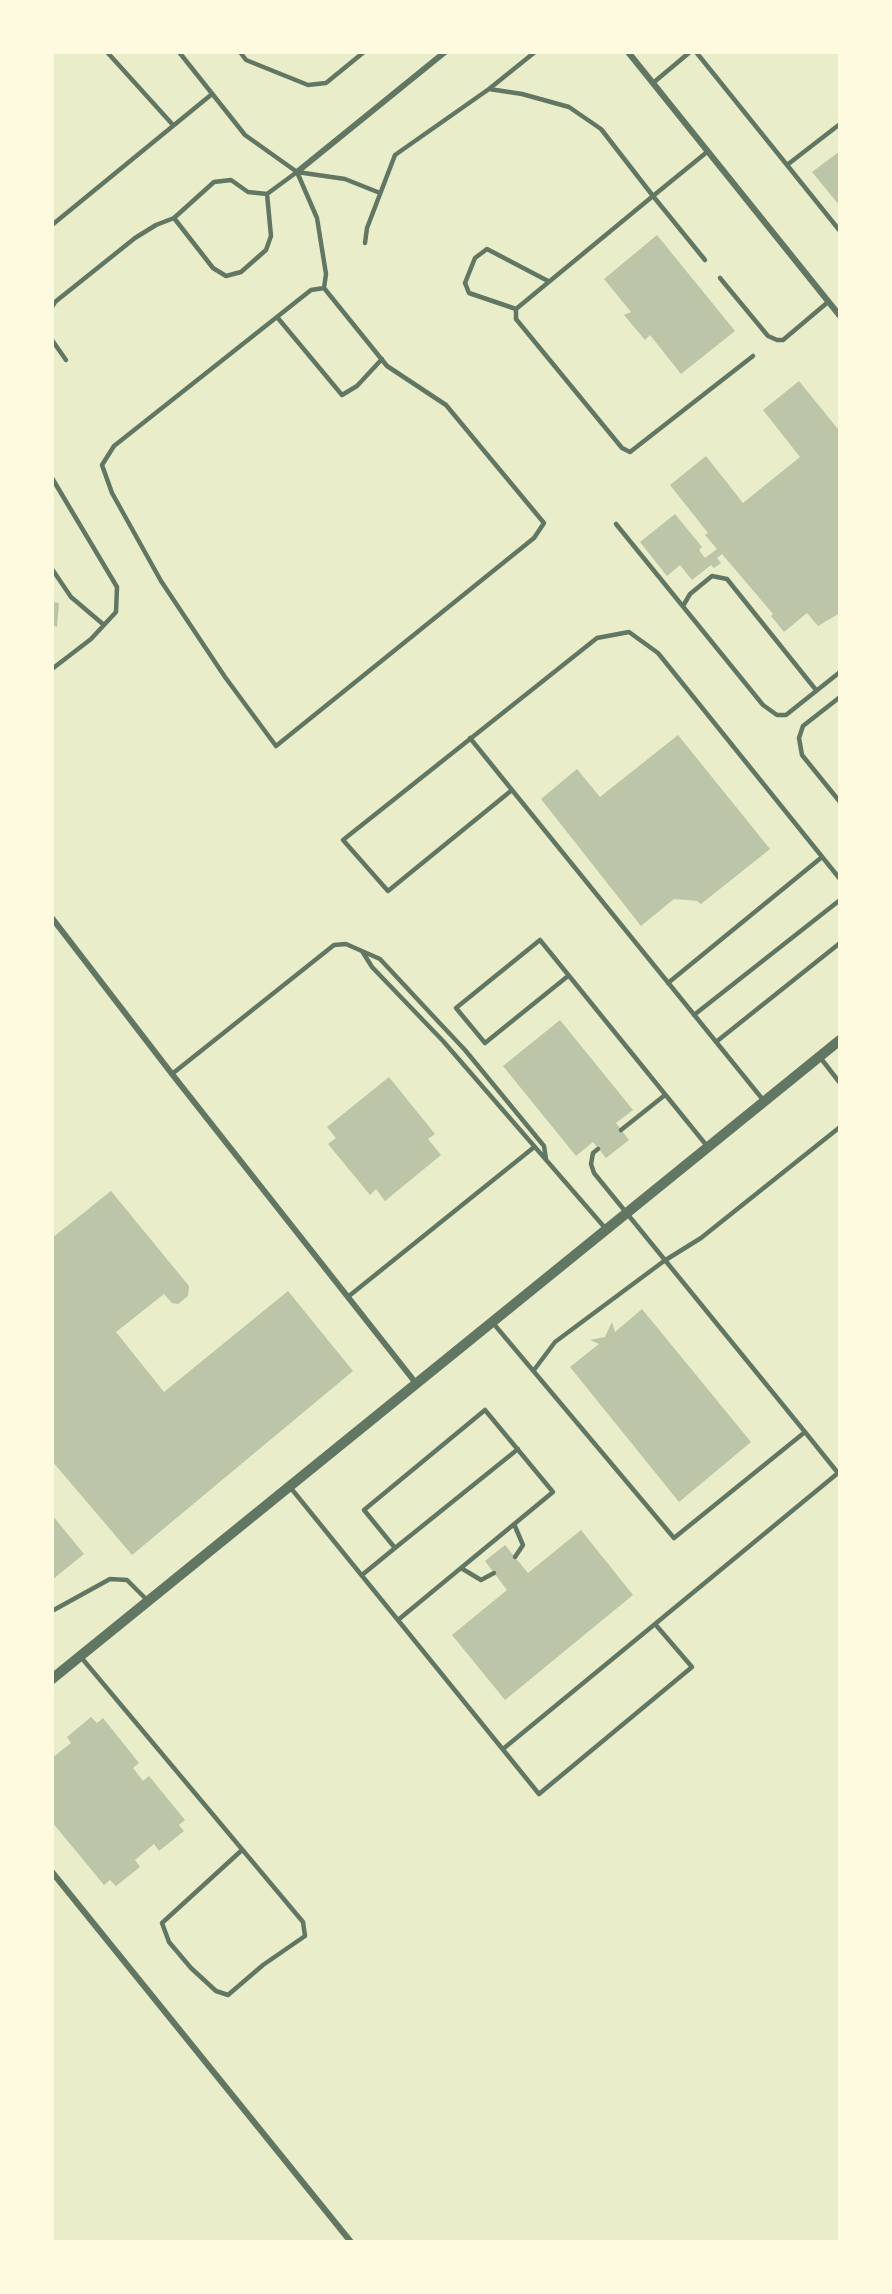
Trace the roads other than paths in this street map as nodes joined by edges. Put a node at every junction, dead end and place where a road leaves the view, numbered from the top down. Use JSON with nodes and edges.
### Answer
{"nodes":[{"id":1,"x":106,"y":52,"type":"edge"},
{"id":2,"x":179,"y":52,"type":"edge"},
{"id":3,"x":240,"y":52,"type":"edge"},
{"id":4,"x":364,"y":52,"type":"edge"},
{"id":5,"x":445,"y":52,"type":"edge"},
{"id":6,"x":535,"y":52,"type":"edge"},
{"id":7,"x":628,"y":52,"type":"edge"},
{"id":8,"x":690,"y":52,"type":"edge"},
{"id":9,"x":696,"y":52,"type":"edge"},
{"id":10,"x":653,"y":83,"type":"junction"},
{"id":11,"x":489,"y":88,"type":"junction"},
{"id":12,"x":212,"y":94,"type":"junction"},
{"id":13,"x":840,"y":124,"type":"edge"},
{"id":14,"x":173,"y":125,"type":"junction"},
{"id":15,"x":707,"y":152,"type":"junction"},
{"id":16,"x":787,"y":165,"type":"junction"},
{"id":17,"x":297,"y":172,"type":"junction"},
{"id":18,"x":380,"y":193,"type":"junction"},
{"id":19,"x":267,"y":194,"type":"junction"},
{"id":20,"x":653,"y":196,"type":"junction"},
{"id":21,"x":174,"y":218,"type":"junction"},
{"id":22,"x":52,"y":225,"type":"edge"},
{"id":23,"x":840,"y":231,"type":"edge"},
{"id":24,"x":364,"y":243,"type":"dead end"},
{"id":25,"x":705,"y":260,"type":"dead end"},
{"id":26,"x":720,"y":278,"type":"dead end"},
{"id":27,"x":548,"y":281,"type":"junction"},
{"id":28,"x":324,"y":288,"type":"junction"},
{"id":29,"x":828,"y":302,"type":"junction"},
{"id":30,"x":52,"y":307,"type":"edge"},
{"id":31,"x":516,"y":309,"type":"junction"},
{"id":32,"x":840,"y":316,"type":"edge"},
{"id":33,"x":277,"y":317,"type":"junction"},
{"id":34,"x":52,"y":340,"type":"edge"},
{"id":35,"x":753,"y":356,"type":"dead end"},
{"id":36,"x":382,"y":359,"type":"junction"},
{"id":37,"x":66,"y":360,"type":"dead end"},
{"id":38,"x":52,"y":478,"type":"edge"},
{"id":39,"x":616,"y":524,"type":"dead end"},
{"id":40,"x":52,"y":569,"type":"edge"},
{"id":41,"x":683,"y":606,"type":"junction"},
{"id":42,"x":104,"y":625,"type":"junction"},
{"id":43,"x":52,"y":669,"type":"edge"},
{"id":44,"x":840,"y":672,"type":"edge"},
{"id":45,"x":816,"y":690,"type":"junction"},
{"id":46,"x":840,"y":697,"type":"edge"},
{"id":47,"x":470,"y":738,"type":"junction"},
{"id":48,"x":512,"y":790,"type":"junction"},
{"id":49,"x":840,"y":802,"type":"edge"},
{"id":50,"x":822,"y":857,"type":"junction"},
{"id":51,"x":840,"y":879,"type":"edge"},
{"id":52,"x":840,"y":900,"type":"edge"},
{"id":53,"x":52,"y":918,"type":"edge"},
{"id":54,"x":840,"y":943,"type":"edge"},
{"id":55,"x":362,"y":951,"type":"junction"},
{"id":56,"x":568,"y":976,"type":"junction"},
{"id":57,"x":668,"y":983,"type":"junction"},
{"id":58,"x":694,"y":1015,"type":"junction"},
{"id":59,"x":840,"y":1040,"type":"edge"},
{"id":60,"x":716,"y":1042,"type":"junction"},
{"id":61,"x":819,"y":1056,"type":"junction"},
{"id":62,"x":172,"y":1074,"type":"junction"},
{"id":63,"x":840,"y":1083,"type":"edge"},
{"id":64,"x":665,"y":1095,"type":"junction"},
{"id":65,"x":764,"y":1101,"type":"junction"},
{"id":66,"x":840,"y":1127,"type":"edge"},
{"id":67,"x":621,"y":1130,"type":"dead end"},
{"id":68,"x":707,"y":1146,"type":"junction"},
{"id":69,"x":533,"y":1148,"type":"junction"},
{"id":70,"x":598,"y":1149,"type":"dead end"},
{"id":71,"x":546,"y":1159,"type":"junction"},
{"id":72,"x":626,"y":1214,"type":"junction"},
{"id":73,"x":606,"y":1229,"type":"junction"},
{"id":74,"x":664,"y":1261,"type":"junction"},
{"id":75,"x":349,"y":1296,"type":"junction"},
{"id":76,"x":491,"y":1321,"type":"junction"},
{"id":77,"x":534,"y":1370,"type":"junction"},
{"id":78,"x":415,"y":1382,"type":"junction"},
{"id":79,"x":805,"y":1432,"type":"junction"},
{"id":80,"x":518,"y":1449,"type":"junction"},
{"id":81,"x":839,"y":1474,"type":"edge"},
{"id":82,"x":290,"y":1486,"type":"junction"},
{"id":83,"x":514,"y":1524,"type":"junction"},
{"id":84,"x":395,"y":1548,"type":"junction"},
{"id":85,"x":515,"y":1557,"type":"dead end"},
{"id":86,"x":460,"y":1568,"type":"junction"},
{"id":87,"x":494,"y":1573,"type":"dead end"},
{"id":88,"x":362,"y":1575,"type":"junction"},
{"id":89,"x":148,"y":1601,"type":"junction"},
{"id":90,"x":52,"y":1611,"type":"edge"},
{"id":91,"x":398,"y":1620,"type":"junction"},
{"id":92,"x":655,"y":1624,"type":"junction"},
{"id":93,"x":80,"y":1656,"type":"junction"},
{"id":94,"x":52,"y":1678,"type":"edge"},
{"id":95,"x":503,"y":1749,"type":"junction"},
{"id":96,"x":242,"y":1850,"type":"junction"},
{"id":97,"x":52,"y":1872,"type":"edge"},
{"id":98,"x":351,"y":2241,"type":"edge"}],
"edges":[{"from":1,"to":14,"type":"lane"},
{"from":2,"to":12,"type":"lane"},
{"from":3,"to":4,"type":"lane"},
{"from":5,"to":17,"type":"street"},
{"from":6,"to":11,"type":"lane"},
{"from":7,"to":10,"type":"street"},
{"from":8,"to":10,"type":"lane"},
{"from":9,"to":16,"type":"lane"},
{"from":10,"to":15,"type":"street"},
{"from":11,"to":18,"type":"lane"},
{"from":11,"to":20,"type":"lane"},
{"from":12,"to":14,"type":"lane"},
{"from":12,"to":17,"type":"lane"},
{"from":13,"to":16,"type":"lane"},
{"from":14,"to":22,"type":"lane"},
{"from":15,"to":20,"type":"lane"},
{"from":15,"to":29,"type":"street"},
{"from":16,"to":23,"type":"lane"},
{"from":17,"to":18,"type":"lane"},
{"from":17,"to":19,"type":"lane"},
{"from":17,"to":28,"type":"lane"},
{"from":18,"to":24,"type":"lane"},
{"from":19,"to":21,"type":"lane"},
{"from":19,"to":21,"type":"lane"},
{"from":20,"to":25,"type":"lane"},
{"from":20,"to":27,"type":"lane"},
{"from":21,"to":30,"type":"lane"},
{"from":26,"to":29,"type":"lane"},
{"from":27,"to":31,"type":"lane"},
{"from":27,"to":31,"type":"lane"},
{"from":28,"to":33,"type":"lane"},
{"from":28,"to":36,"type":"lane"},
{"from":29,"to":32,"type":"street"},
{"from":31,"to":35,"type":"lane"},
{"from":33,"to":36,"type":"lane"},
{"from":33,"to":36,"type":"lane"},
{"from":34,"to":37,"type":"lane"},
{"from":38,"to":42,"type":"lane"},
{"from":39,"to":41,"type":"lane"},
{"from":40,"to":42,"type":"lane"},
{"from":41,"to":45,"type":"lane"},
{"from":41,"to":45,"type":"lane"},
{"from":42,"to":43,"type":"lane"},
{"from":44,"to":45,"type":"lane"},
{"from":46,"to":49,"type":"lane"},
{"from":47,"to":48,"type":"lane"},
{"from":47,"to":48,"type":"lane"},
{"from":47,"to":50,"type":"lane"},
{"from":48,"to":57,"type":"lane"},
{"from":50,"to":51,"type":"lane"},
{"from":50,"to":57,"type":"lane"},
{"from":52,"to":58,"type":"lane"},
{"from":53,"to":62,"type":"street"},
{"from":54,"to":60,"type":"lane"},
{"from":55,"to":62,"type":"lane"},
{"from":55,"to":69,"type":"lane"},
{"from":55,"to":71,"type":"lane"},
{"from":56,"to":56,"type":"lane"},
{"from":56,"to":64,"type":"lane"},
{"from":57,"to":58,"type":"lane"},
{"from":58,"to":60,"type":"lane"},
{"from":59,"to":61,"type":"street"},
{"from":60,"to":65,"type":"lane"},
{"from":61,"to":63,"type":"lane"},
{"from":61,"to":65,"type":"street"},
{"from":62,"to":75,"type":"street"},
{"from":64,"to":67,"type":"lane"},
{"from":64,"to":68,"type":"lane"},
{"from":65,"to":68,"type":"street"},
{"from":66,"to":74,"type":"lane"},
{"from":68,"to":72,"type":"street"},
{"from":69,"to":71,"type":"lane"},
{"from":69,"to":75,"type":"lane"},
{"from":70,"to":72,"type":"lane"},
{"from":71,"to":73,"type":"lane"},
{"from":72,"to":73,"type":"street"},
{"from":72,"to":74,"type":"lane"},
{"from":73,"to":76,"type":"street"},
{"from":74,"to":77,"type":"lane"},
{"from":74,"to":79,"type":"lane"},
{"from":75,"to":78,"type":"street"},
{"from":76,"to":77,"type":"lane"},
{"from":76,"to":78,"type":"street"},
{"from":77,"to":79,"type":"lane"},
{"from":78,"to":82,"type":"street"},
{"from":79,"to":81,"type":"lane"},
{"from":80,"to":83,"type":"lane"},
{"from":80,"to":84,"type":"lane"},
{"from":80,"to":84,"type":"lane"},
{"from":81,"to":92,"type":"lane"},
{"from":82,"to":88,"type":"lane"},
{"from":82,"to":89,"type":"street"},
{"from":83,"to":85,"type":"lane"},
{"from":83,"to":86,"type":"lane"},
{"from":84,"to":88,"type":"lane"},
{"from":86,"to":87,"type":"lane"},
{"from":86,"to":91,"type":"lane"},
{"from":88,"to":91,"type":"lane"},
{"from":89,"to":90,"type":"lane"},
{"from":89,"to":93,"type":"street"},
{"from":91,"to":95,"type":"lane"},
{"from":92,"to":95,"type":"lane"},
{"from":92,"to":95,"type":"lane"},
{"from":93,"to":94,"type":"street"},
{"from":93,"to":96,"type":"lane"},
{"from":96,"to":96,"type":"lane"},
{"from":97,"to":98,"type":"street"}]}
